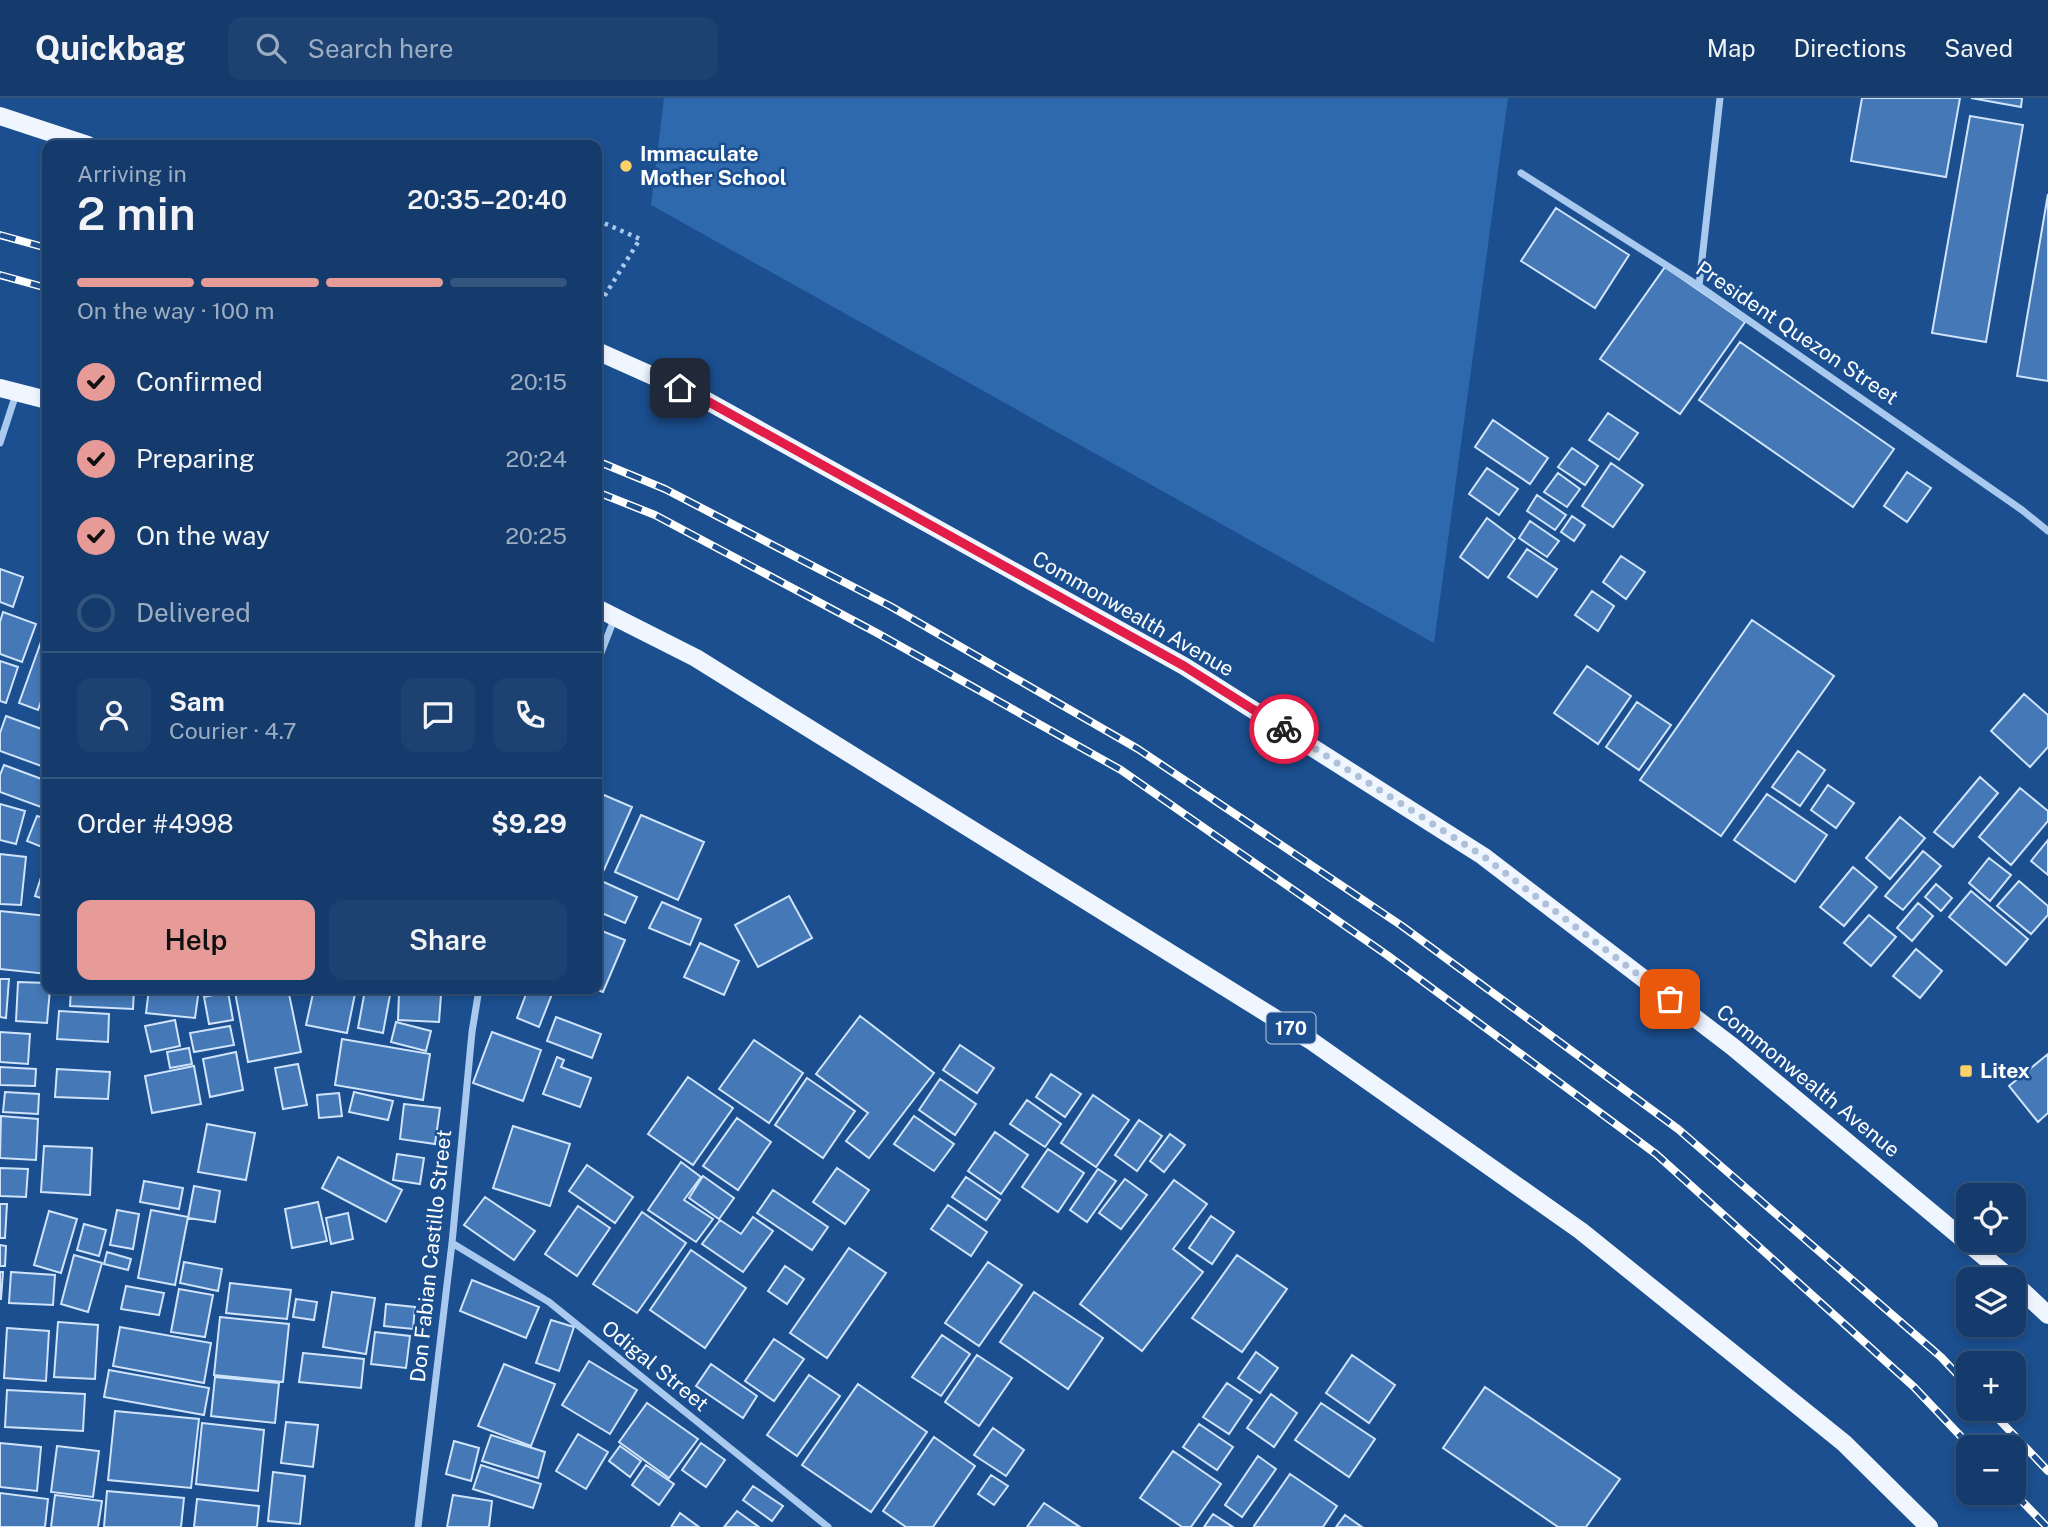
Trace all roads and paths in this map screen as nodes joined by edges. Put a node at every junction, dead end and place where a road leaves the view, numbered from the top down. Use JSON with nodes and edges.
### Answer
{"nodes":[{"id":1,"x":1720,"y":98,"type":"edge"},
{"id":2,"x":0,"y":116,"type":"edge"},
{"id":3,"x":74,"y":140,"type":"edge"},
{"id":4,"x":1521,"y":173,"type":"dead end"},
{"id":5,"x":602,"y":222,"type":"edge"},
{"id":6,"x":1699,"y":286,"type":"junction"},
{"id":7,"x":602,"y":300,"type":"edge"},
{"id":8,"x":602,"y":353,"type":"edge"},
{"id":9,"x":8,"y":390,"type":"edge"},
{"id":10,"x":42,"y":399,"type":"edge"},
{"id":11,"x":0,"y":443,"type":"edge"},
{"id":12,"x":2048,"y":531,"type":"edge"},
{"id":13,"x":602,"y":610,"type":"edge"},
{"id":14,"x":615,"y":617,"type":"junction"},
{"id":15,"x":602,"y":650,"type":"edge"},
{"id":16,"x":478,"y":994,"type":"edge"},
{"id":17,"x":452,"y":1243,"type":"junction"},
{"id":18,"x":1995,"y":1267,"type":"edge"},
{"id":19,"x":2026,"y":1294,"type":"edge"},
{"id":20,"x":2048,"y":1315,"type":"edge"},
{"id":21,"x":418,"y":1527,"type":"edge"},
{"id":22,"x":828,"y":1527,"type":"edge"},
{"id":23,"x":1929,"y":1527,"type":"edge"}],
"edges":[{"from":1,"to":6,"type":"street"},
{"from":2,"to":3,"type":"main road"},
{"from":4,"to":6,"type":"street","name":"President Quezon Street"},
{"from":5,"to":7,"type":"path"},
{"from":6,"to":12,"type":"street","name":"President Quezon Street"},
{"from":8,"to":18,"type":"main road","name":"Commonwealth Avenue"},
{"from":9,"to":10,"type":"main road"},
{"from":9,"to":11,"type":"street"},
{"from":13,"to":14,"type":"main road","number":"170"},
{"from":14,"to":15,"type":"street"},
{"from":14,"to":23,"type":"main road","number":"170"},
{"from":16,"to":17,"type":"street","name":"Don Fabian Castillo Street"},
{"from":17,"to":21,"type":"street","name":"Don Fabian Castillo Street"},
{"from":17,"to":22,"type":"street","name":"Odigal Street"},
{"from":19,"to":20,"type":"main road","name":"Commonwealth Avenue"}]}
